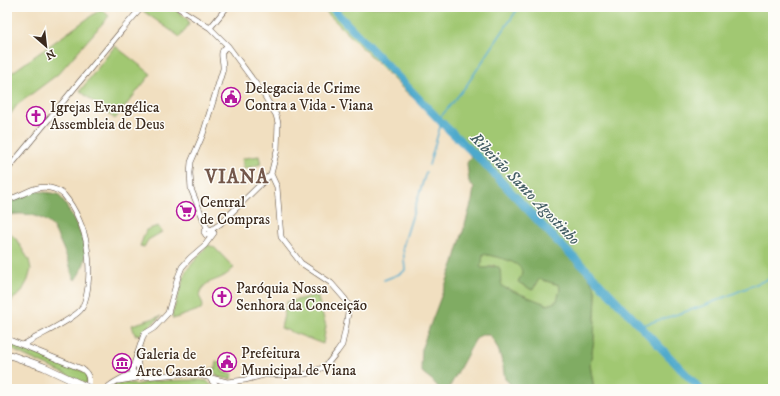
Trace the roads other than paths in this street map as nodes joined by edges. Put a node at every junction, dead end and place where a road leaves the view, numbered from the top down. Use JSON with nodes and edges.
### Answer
{"nodes":[{"id":1,"x":142,"y":7,"type":"edge"},
{"id":2,"x":177,"y":7,"type":"edge"},
{"id":3,"x":227,"y":7,"type":"edge"},
{"id":4,"x":210,"y":28,"type":"junction"},
{"id":5,"x":228,"y":46,"type":"junction"},
{"id":6,"x":7,"y":170,"type":"edge"},
{"id":7,"x":271,"y":174,"type":"junction"},
{"id":8,"x":7,"y":200,"type":"edge"},
{"id":9,"x":220,"y":224,"type":"junction"},
{"id":10,"x":208,"y":231,"type":"junction"},
{"id":11,"x":197,"y":251,"type":"junction"},
{"id":12,"x":7,"y":339,"type":"edge"},
{"id":13,"x":23,"y":345,"type":"junction"},
{"id":14,"x":7,"y":354,"type":"edge"},
{"id":15,"x":137,"y":375,"type":"junction"},
{"id":16,"x":207,"y":376,"type":"junction"},
{"id":17,"x":245,"y":380,"type":"junction"},
{"id":18,"x":89,"y":389,"type":"edge"},
{"id":19,"x":106,"y":389,"type":"edge"},
{"id":20,"x":220,"y":389,"type":"edge"},
{"id":21,"x":227,"y":389,"type":"edge"}],
"edges":[{"from":1,"to":6,"type":"street"},
{"from":2,"to":4,"type":"street"},
{"from":3,"to":4,"type":"street"},
{"from":4,"to":5,"type":"street"},
{"from":5,"to":7,"type":"street"},
{"from":5,"to":10,"type":"street"},
{"from":7,"to":9,"type":"street"},
{"from":7,"to":17,"type":"street"},
{"from":8,"to":13,"type":"street"},
{"from":9,"to":10,"type":"street"},
{"from":9,"to":11,"type":"street"},
{"from":10,"to":11,"type":"street"},
{"from":11,"to":15,"type":"street"},
{"from":12,"to":13,"type":"street"},
{"from":13,"to":18,"type":"street"},
{"from":14,"to":18,"type":"highway","bridge":true},
{"from":15,"to":16,"type":"street"},
{"from":15,"to":19,"type":"street"},
{"from":16,"to":17,"type":"street"},
{"from":16,"to":20,"type":"street"},
{"from":17,"to":21,"type":"street"}]}
